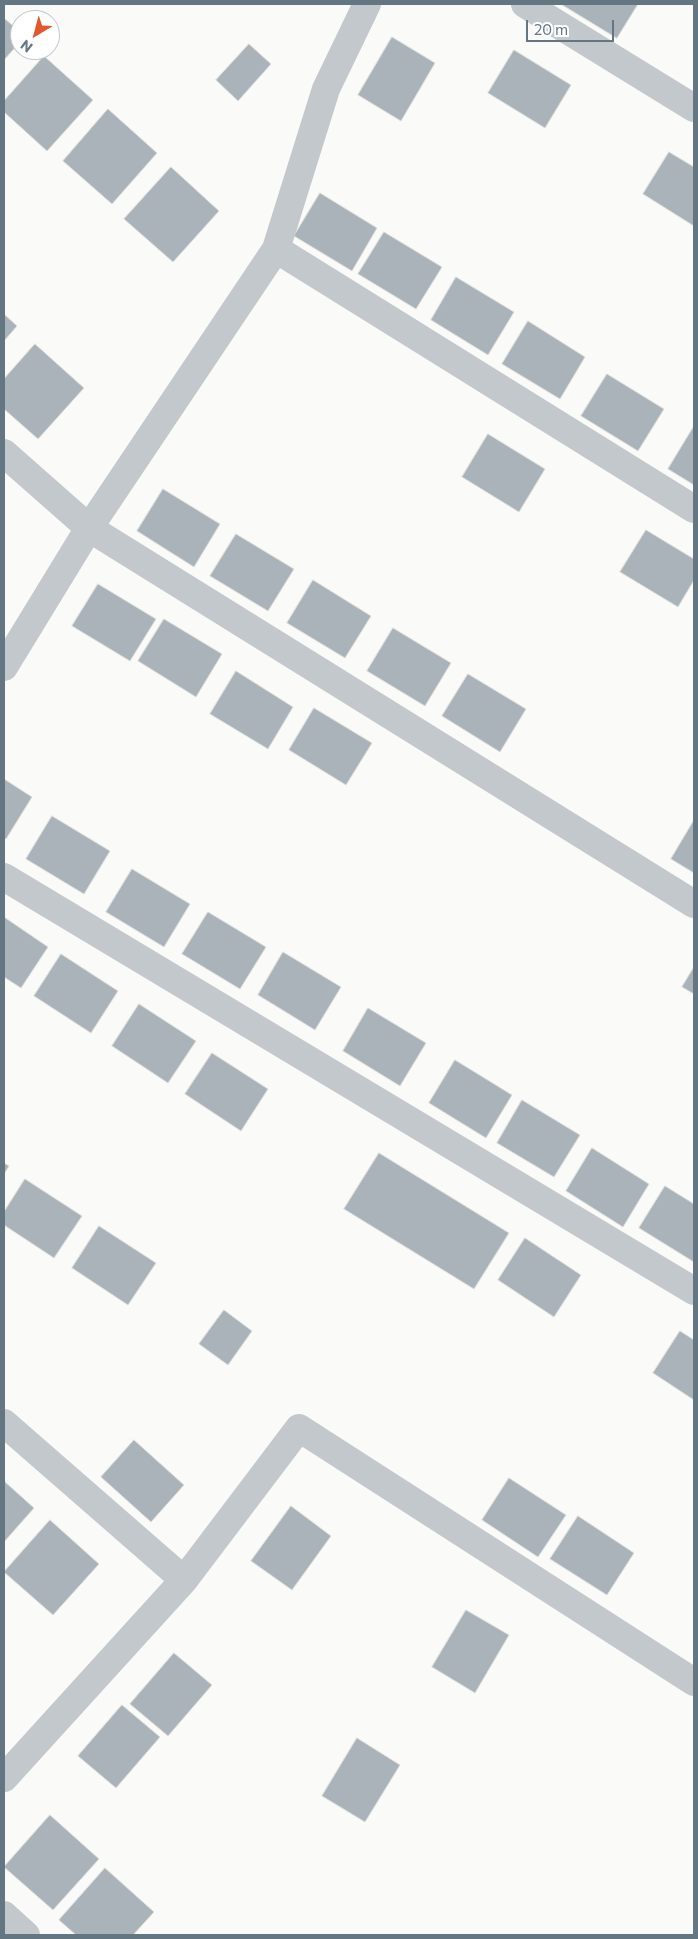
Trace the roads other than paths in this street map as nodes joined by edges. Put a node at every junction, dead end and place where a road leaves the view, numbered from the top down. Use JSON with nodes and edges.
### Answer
{"nodes":[{"id":1,"x":367,"y":4,"type":"edge"},
{"id":2,"x":525,"y":4,"type":"edge"},
{"id":3,"x":694,"y":108,"type":"edge"},
{"id":4,"x":276,"y":249,"type":"junction"},
{"id":5,"x":4,"y":453,"type":"edge"},
{"id":6,"x":694,"y":509,"type":"edge"},
{"id":7,"x":89,"y":528,"type":"junction"},
{"id":8,"x":4,"y":667,"type":"edge"},
{"id":9,"x":4,"y":877,"type":"edge"},
{"id":10,"x":694,"y":904,"type":"edge"},
{"id":11,"x":694,"y":1291,"type":"edge"},
{"id":12,"x":4,"y":1423,"type":"edge"},
{"id":13,"x":184,"y":1580,"type":"junction"},
{"id":14,"x":694,"y":1682,"type":"edge"},
{"id":15,"x":4,"y":1778,"type":"edge"},
{"id":16,"x":4,"y":1915,"type":"edge"},
{"id":17,"x":26,"y":1935,"type":"edge"}],
"edges":[{"from":1,"to":4,"type":"street"},
{"from":2,"to":3,"type":"street"},
{"from":4,"to":6,"type":"street"},
{"from":4,"to":7,"type":"street"},
{"from":5,"to":7,"type":"street"},
{"from":7,"to":8,"type":"street"},
{"from":7,"to":10,"type":"street"},
{"from":9,"to":11,"type":"street"},
{"from":12,"to":13,"type":"street"},
{"from":13,"to":14,"type":"street"},
{"from":13,"to":15,"type":"street"},
{"from":16,"to":17,"type":"street"}]}
